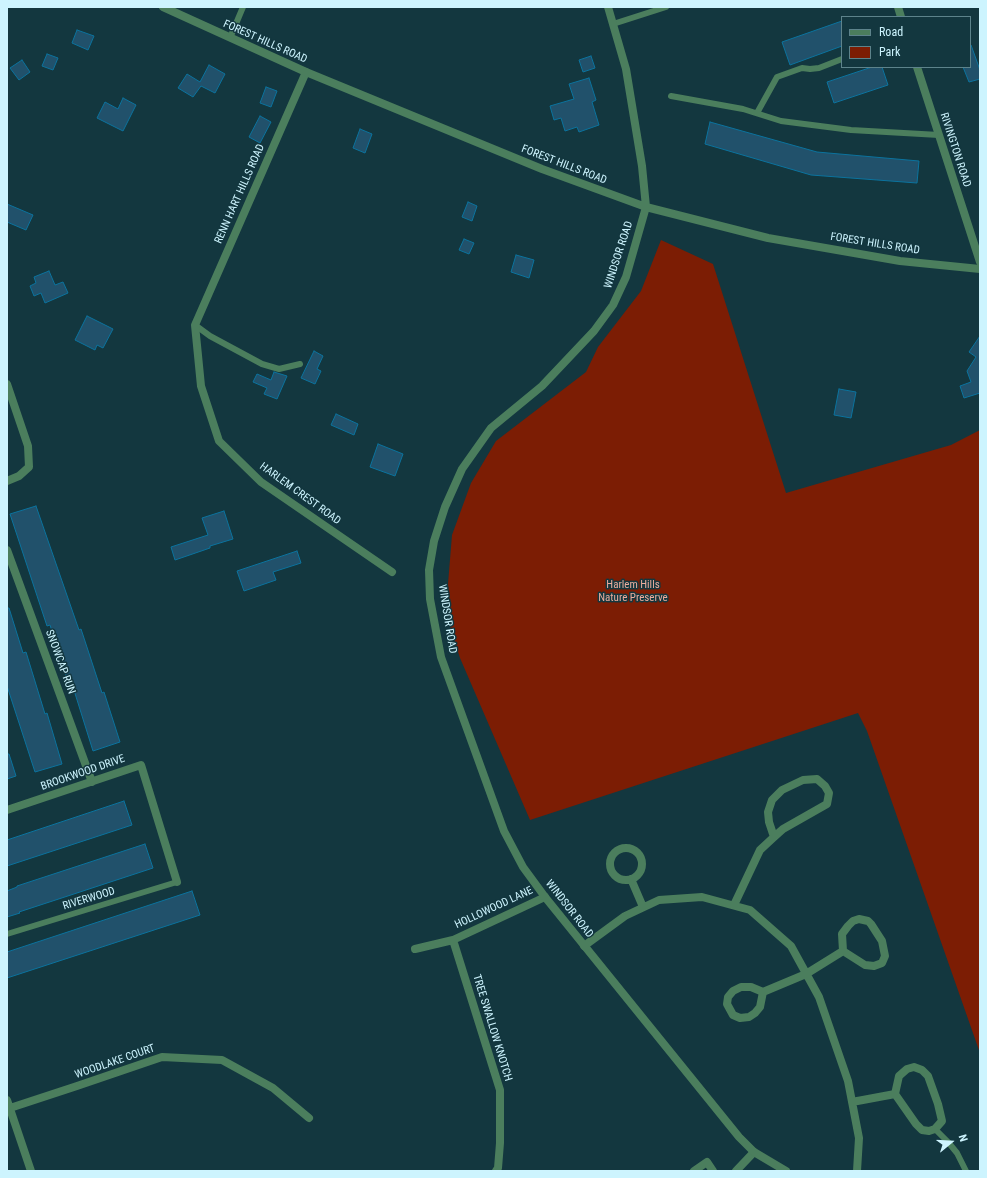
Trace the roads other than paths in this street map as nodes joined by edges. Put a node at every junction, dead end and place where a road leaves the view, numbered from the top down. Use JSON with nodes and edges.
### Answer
{"nodes":[{"id":1,"x":162,"y":7,"type":"edge"},
{"id":2,"x":244,"y":7,"type":"edge"},
{"id":3,"x":608,"y":7,"type":"edge"},
{"id":4,"x":666,"y":7,"type":"edge"},
{"id":5,"x":613,"y":24,"type":"junction"},
{"id":6,"x":230,"y":38,"type":"junction"},
{"id":7,"x":841,"y":59,"type":"edge"},
{"id":8,"x":917,"y":68,"type":"edge"},
{"id":9,"x":306,"y":72,"type":"junction"},
{"id":10,"x":671,"y":96,"type":"dead end"},
{"id":11,"x":757,"y":113,"type":"junction"},
{"id":12,"x":939,"y":135,"type":"junction"},
{"id":13,"x":646,"y":207,"type":"junction"},
{"id":14,"x":980,"y":262,"type":"edge"},
{"id":15,"x":980,"y":269,"type":"edge"},
{"id":16,"x":195,"y":325,"type":"junction"},
{"id":17,"x":300,"y":364,"type":"dead end"},
{"id":18,"x":7,"y":384,"type":"edge"},
{"id":19,"x":7,"y":481,"type":"edge"},
{"id":20,"x":7,"y":550,"type":"edge"},
{"id":21,"x":392,"y":572,"type":"dead end"},
{"id":22,"x":92,"y":782,"type":"junction"},
{"id":23,"x":7,"y":810,"type":"edge"},
{"id":24,"x":774,"y":837,"type":"junction"},
{"id":25,"x":631,"y":879,"type":"dead end"},
{"id":26,"x":177,"y":882,"type":"joint"},
{"id":27,"x":545,"y":897,"type":"junction"},
{"id":28,"x":734,"y":905,"type":"junction"},
{"id":29,"x":643,"y":908,"type":"junction"},
{"id":30,"x":7,"y":934,"type":"edge"},
{"id":31,"x":453,"y":940,"type":"junction"},
{"id":32,"x":584,"y":946,"type":"junction"},
{"id":33,"x":415,"y":949,"type":"dead end"},
{"id":34,"x":843,"y":951,"type":"junction"},
{"id":35,"x":806,"y":974,"type":"junction"},
{"id":36,"x":763,"y":992,"type":"junction"},
{"id":37,"x":895,"y":1094,"type":"junction"},
{"id":38,"x":852,"y":1102,"type":"junction"},
{"id":39,"x":8,"y":1104,"type":"edge"},
{"id":40,"x":309,"y":1118,"type":"dead end"},
{"id":41,"x":935,"y":1129,"type":"junction"},
{"id":42,"x":754,"y":1152,"type":"junction"},
{"id":43,"x":498,"y":1170,"type":"edge"},
{"id":44,"x":31,"y":1171,"type":"edge"},
{"id":45,"x":694,"y":1171,"type":"edge"},
{"id":46,"x":713,"y":1171,"type":"edge"},
{"id":47,"x":736,"y":1171,"type":"edge"},
{"id":48,"x":786,"y":1171,"type":"edge"},
{"id":49,"x":857,"y":1171,"type":"edge"},
{"id":50,"x":966,"y":1171,"type":"edge"}],
"edges":[{"from":1,"to":6,"type":"street","name":"FOREST HILLS ROAD"},
{"from":2,"to":6,"type":"lane"},
{"from":3,"to":5,"type":"street","name":"WINDSOR ROAD"},
{"from":4,"to":5,"type":"lane"},
{"from":5,"to":13,"type":"street","name":"WINDSOR ROAD"},
{"from":6,"to":9,"type":"street","name":"FOREST HILLS ROAD"},
{"from":7,"to":11,"type":"lane"},
{"from":8,"to":12,"type":"street","name":"RIVINGTON ROAD"},
{"from":9,"to":13,"type":"street","name":"FOREST HILLS ROAD"},
{"from":9,"to":16,"type":"street","name":"RENN HART HILLS ROAD"},
{"from":10,"to":11,"type":"lane"},
{"from":11,"to":12,"type":"lane"},
{"from":12,"to":14,"type":"street","name":"RIVINGTON ROAD"},
{"from":13,"to":15,"type":"street","name":"FOREST HILLS ROAD"},
{"from":13,"to":27,"type":"street","name":"WINDSOR ROAD"},
{"from":16,"to":17,"type":"lane"},
{"from":16,"to":21,"type":"street","name":"HARLEM CREST ROAD"},
{"from":18,"to":19,"type":"street"},
{"from":20,"to":22,"type":"street","name":"SNOWCAP RUN"},
{"from":22,"to":23,"type":"street","name":"BROOKWOOD DRIVE"},
{"from":22,"to":26,"type":"street","name":"BROOKWOOD DRIVE"},
{"from":24,"to":24,"type":"street"},
{"from":24,"to":28,"type":"street"},
{"from":25,"to":29,"type":"street"},
{"from":26,"to":30,"type":"lane","name":"RIVERWOOD"},
{"from":27,"to":31,"type":"street","name":"HOLLOWOOD LANE"},
{"from":27,"to":32,"type":"street","name":"WINDSOR ROAD"},
{"from":28,"to":29,"type":"street"},
{"from":28,"to":35,"type":"street"},
{"from":29,"to":32,"type":"street"},
{"from":31,"to":33,"type":"street","name":"HOLLOWOOD LANE"},
{"from":31,"to":43,"type":"street","name":"TREE SWALLOW KNOTCH"},
{"from":32,"to":42,"type":"street","name":"WINDSOR ROAD"},
{"from":34,"to":34,"type":"street"},
{"from":34,"to":35,"type":"street"},
{"from":35,"to":36,"type":"street"},
{"from":35,"to":38,"type":"street"},
{"from":36,"to":36,"type":"street"},
{"from":37,"to":38,"type":"street"},
{"from":37,"to":41,"type":"street"},
{"from":37,"to":41,"type":"street"},
{"from":38,"to":49,"type":"street"},
{"from":39,"to":40,"type":"street","name":"WOODLAKE COURT"},
{"from":39,"to":44,"type":"street"},
{"from":41,"to":50,"type":"lane"},
{"from":42,"to":47,"type":"street"},
{"from":42,"to":48,"type":"street","name":"WINDSOR ROAD"},
{"from":45,"to":46,"type":"street"}]}
